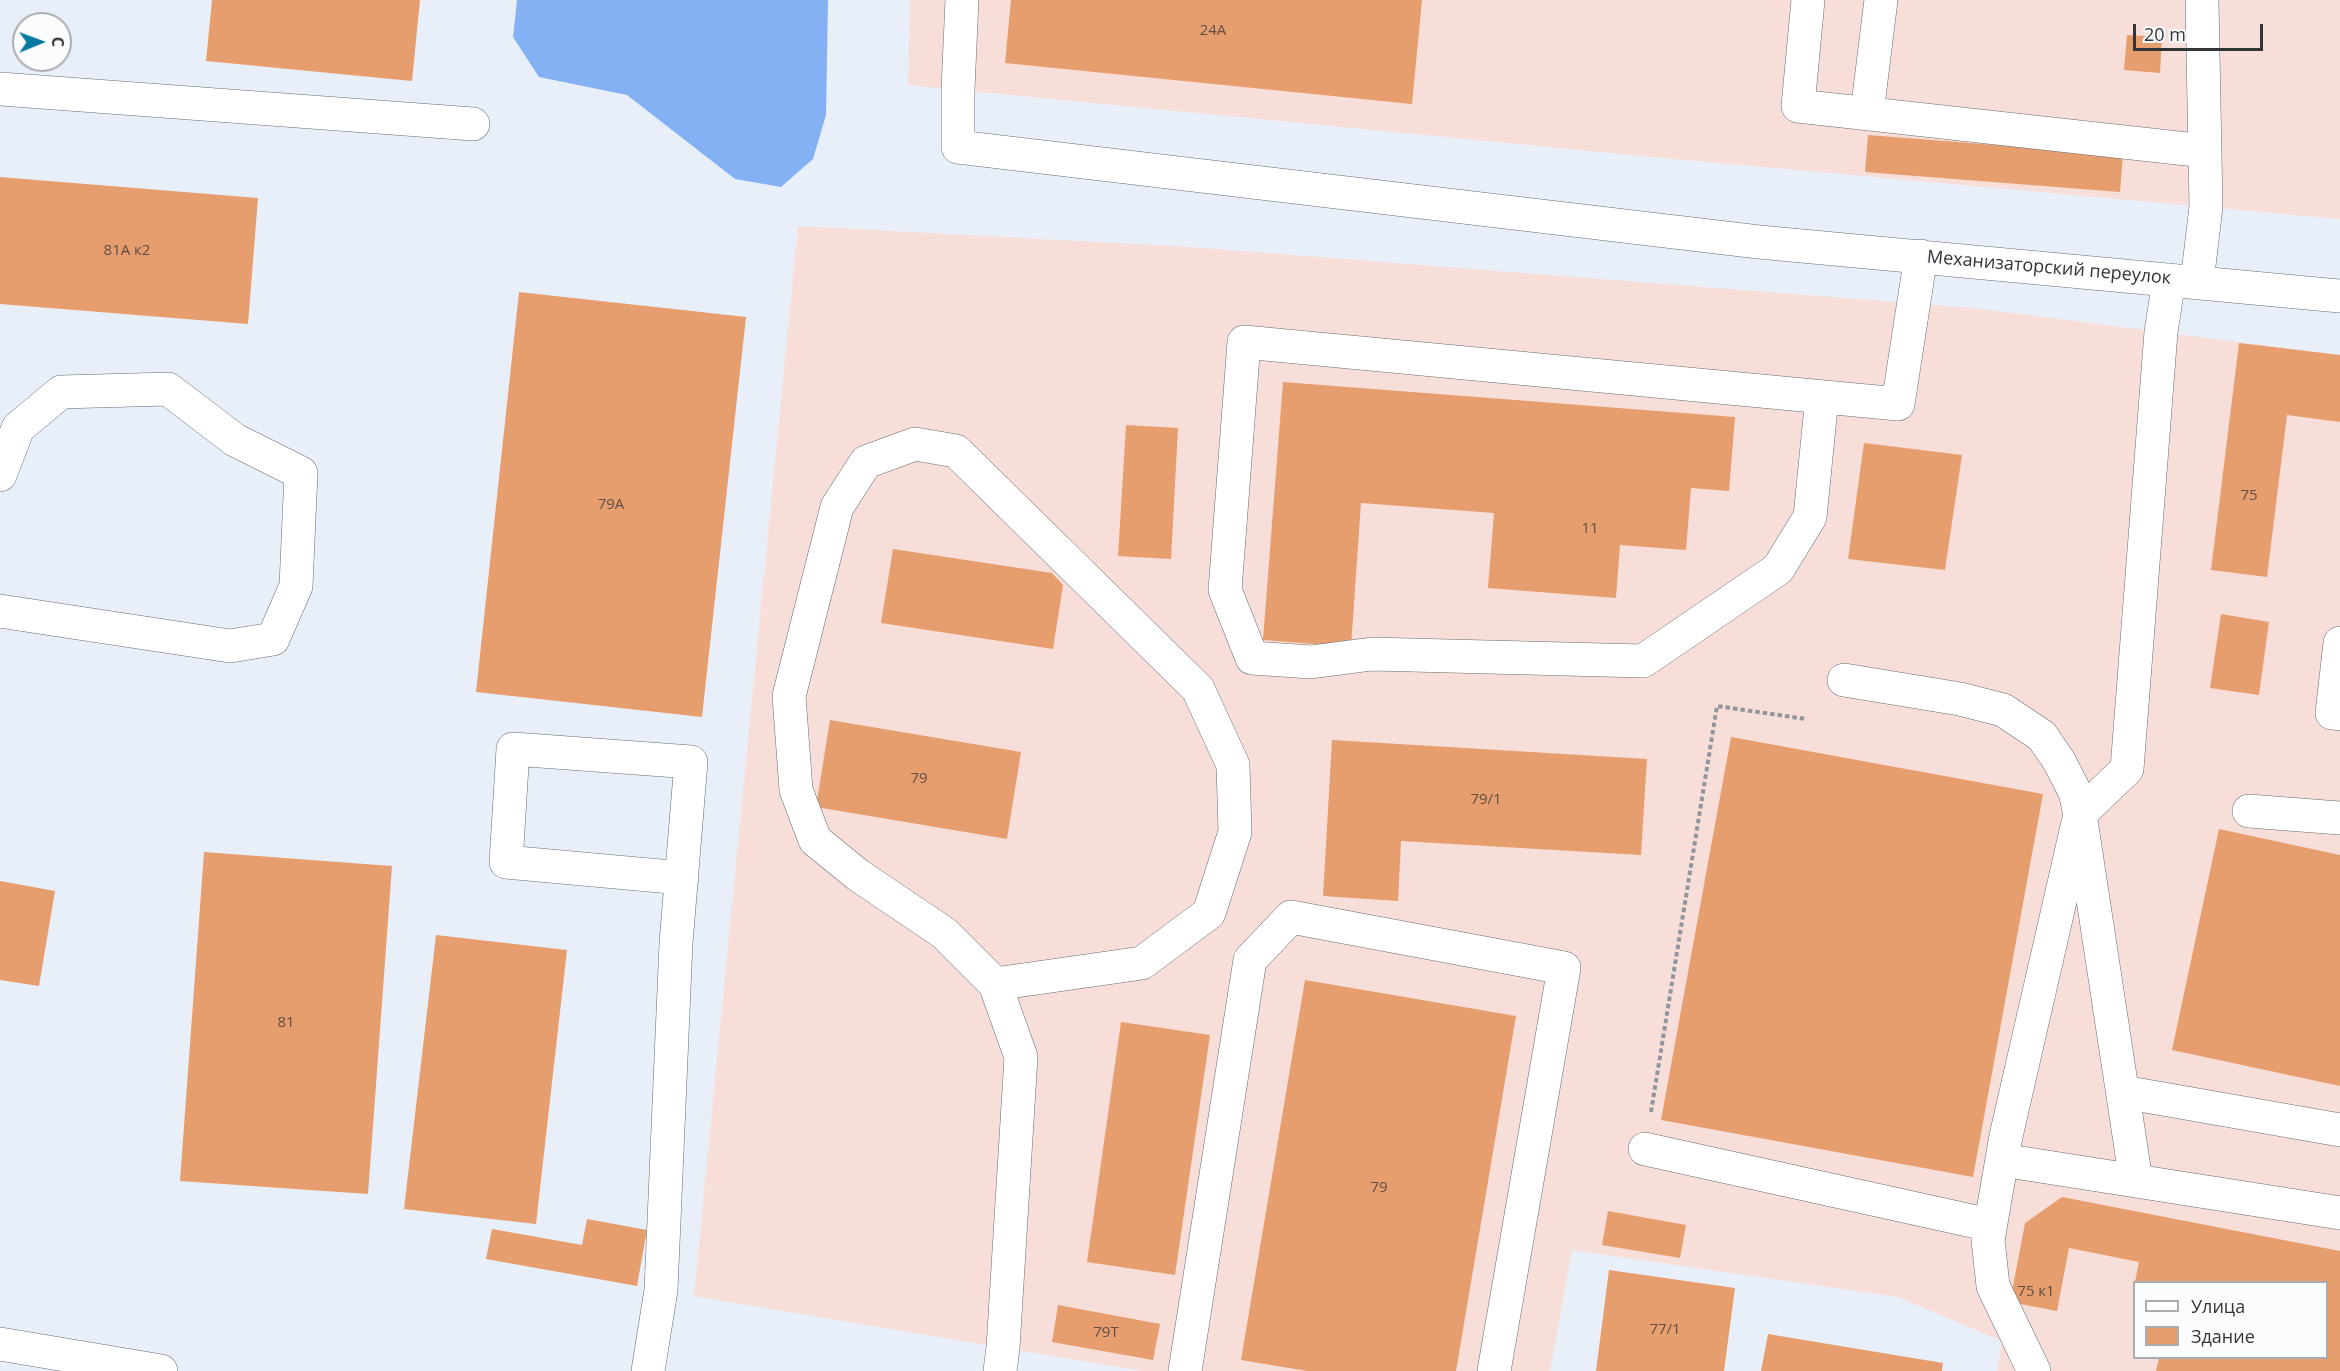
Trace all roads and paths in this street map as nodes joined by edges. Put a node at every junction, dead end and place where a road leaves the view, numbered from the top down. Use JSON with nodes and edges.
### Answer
{"nodes":[{"id":1,"x":962,"y":0,"type":"edge"},
{"id":2,"x":1808,"y":0,"type":"edge"},
{"id":3,"x":1881,"y":0,"type":"edge"},
{"id":4,"x":2202,"y":0,"type":"edge"},
{"id":5,"x":0,"y":88,"type":"edge"},
{"id":6,"x":1867,"y":113,"type":"junction"},
{"id":7,"x":473,"y":124,"type":"dead end"},
{"id":8,"x":2205,"y":151,"type":"junction"},
{"id":9,"x":1921,"y":256,"type":"junction"},
{"id":10,"x":2183,"y":281,"type":"junction"},
{"id":11,"x":2340,"y":296,"type":"edge"},
{"id":12,"x":1822,"y":397,"type":"junction"},
{"id":13,"x":0,"y":475,"type":"edge"},
{"id":14,"x":0,"y":611,"type":"edge"},
{"id":15,"x":2340,"y":643,"type":"edge"},
{"id":16,"x":1844,"y":680,"type":"dead end"},
{"id":17,"x":2340,"y":714,"type":"edge"},
{"id":18,"x":1806,"y":719,"type":"dead end"},
{"id":19,"x":2249,"y":811,"type":"dead end"},
{"id":20,"x":2080,"y":814,"type":"junction"},
{"id":21,"x":2340,"y":818,"type":"edge"},
{"id":22,"x":682,"y":878,"type":"junction"},
{"id":23,"x":995,"y":984,"type":"junction"},
{"id":24,"x":2122,"y":1092,"type":"junction"},
{"id":25,"x":2340,"y":1130,"type":"edge"},
{"id":26,"x":1645,"y":1149,"type":"joint"},
{"id":27,"x":2002,"y":1160,"type":"junction"},
{"id":28,"x":2136,"y":1181,"type":"junction"},
{"id":29,"x":2340,"y":1213,"type":"edge"},
{"id":30,"x":1990,"y":1225,"type":"junction"},
{"id":31,"x":0,"y":1344,"type":"edge"},
{"id":32,"x":161,"y":1371,"type":"edge"},
{"id":33,"x":648,"y":1371,"type":"edge"},
{"id":34,"x":1000,"y":1371,"type":"edge"},
{"id":35,"x":1185,"y":1371,"type":"edge"},
{"id":36,"x":1494,"y":1371,"type":"edge"},
{"id":37,"x":2034,"y":1371,"type":"edge"}],
"edges":[{"from":1,"to":9,"type":"street","name":"Механизаторский переулок"},
{"from":2,"to":6,"type":"street"},
{"from":3,"to":6,"type":"street"},
{"from":4,"to":8,"type":"street"},
{"from":5,"to":7,"type":"street"},
{"from":6,"to":8,"type":"street"},
{"from":8,"to":10,"type":"street"},
{"from":9,"to":10,"type":"street","name":"Механизаторский переулок"},
{"from":9,"to":12,"type":"street"},
{"from":10,"to":11,"type":"street","name":"Механизаторский переулок"},
{"from":10,"to":20,"type":"street"},
{"from":12,"to":12,"type":"street"},
{"from":13,"to":14,"type":"street"},
{"from":15,"to":17,"type":"street"},
{"from":16,"to":20,"type":"street"},
{"from":18,"to":26,"type":"path"},
{"from":19,"to":21,"type":"street"},
{"from":20,"to":24,"type":"street"},
{"from":20,"to":27,"type":"street"},
{"from":22,"to":22,"type":"street"},
{"from":22,"to":33,"type":"street"},
{"from":23,"to":23,"type":"street"},
{"from":23,"to":34,"type":"street"},
{"from":24,"to":25,"type":"street"},
{"from":24,"to":28,"type":"street"},
{"from":26,"to":30,"type":"street"},
{"from":27,"to":28,"type":"street"},
{"from":27,"to":30,"type":"street"},
{"from":28,"to":29,"type":"street"},
{"from":30,"to":37,"type":"street"},
{"from":31,"to":32,"type":"street"},
{"from":35,"to":36,"type":"street"}]}
